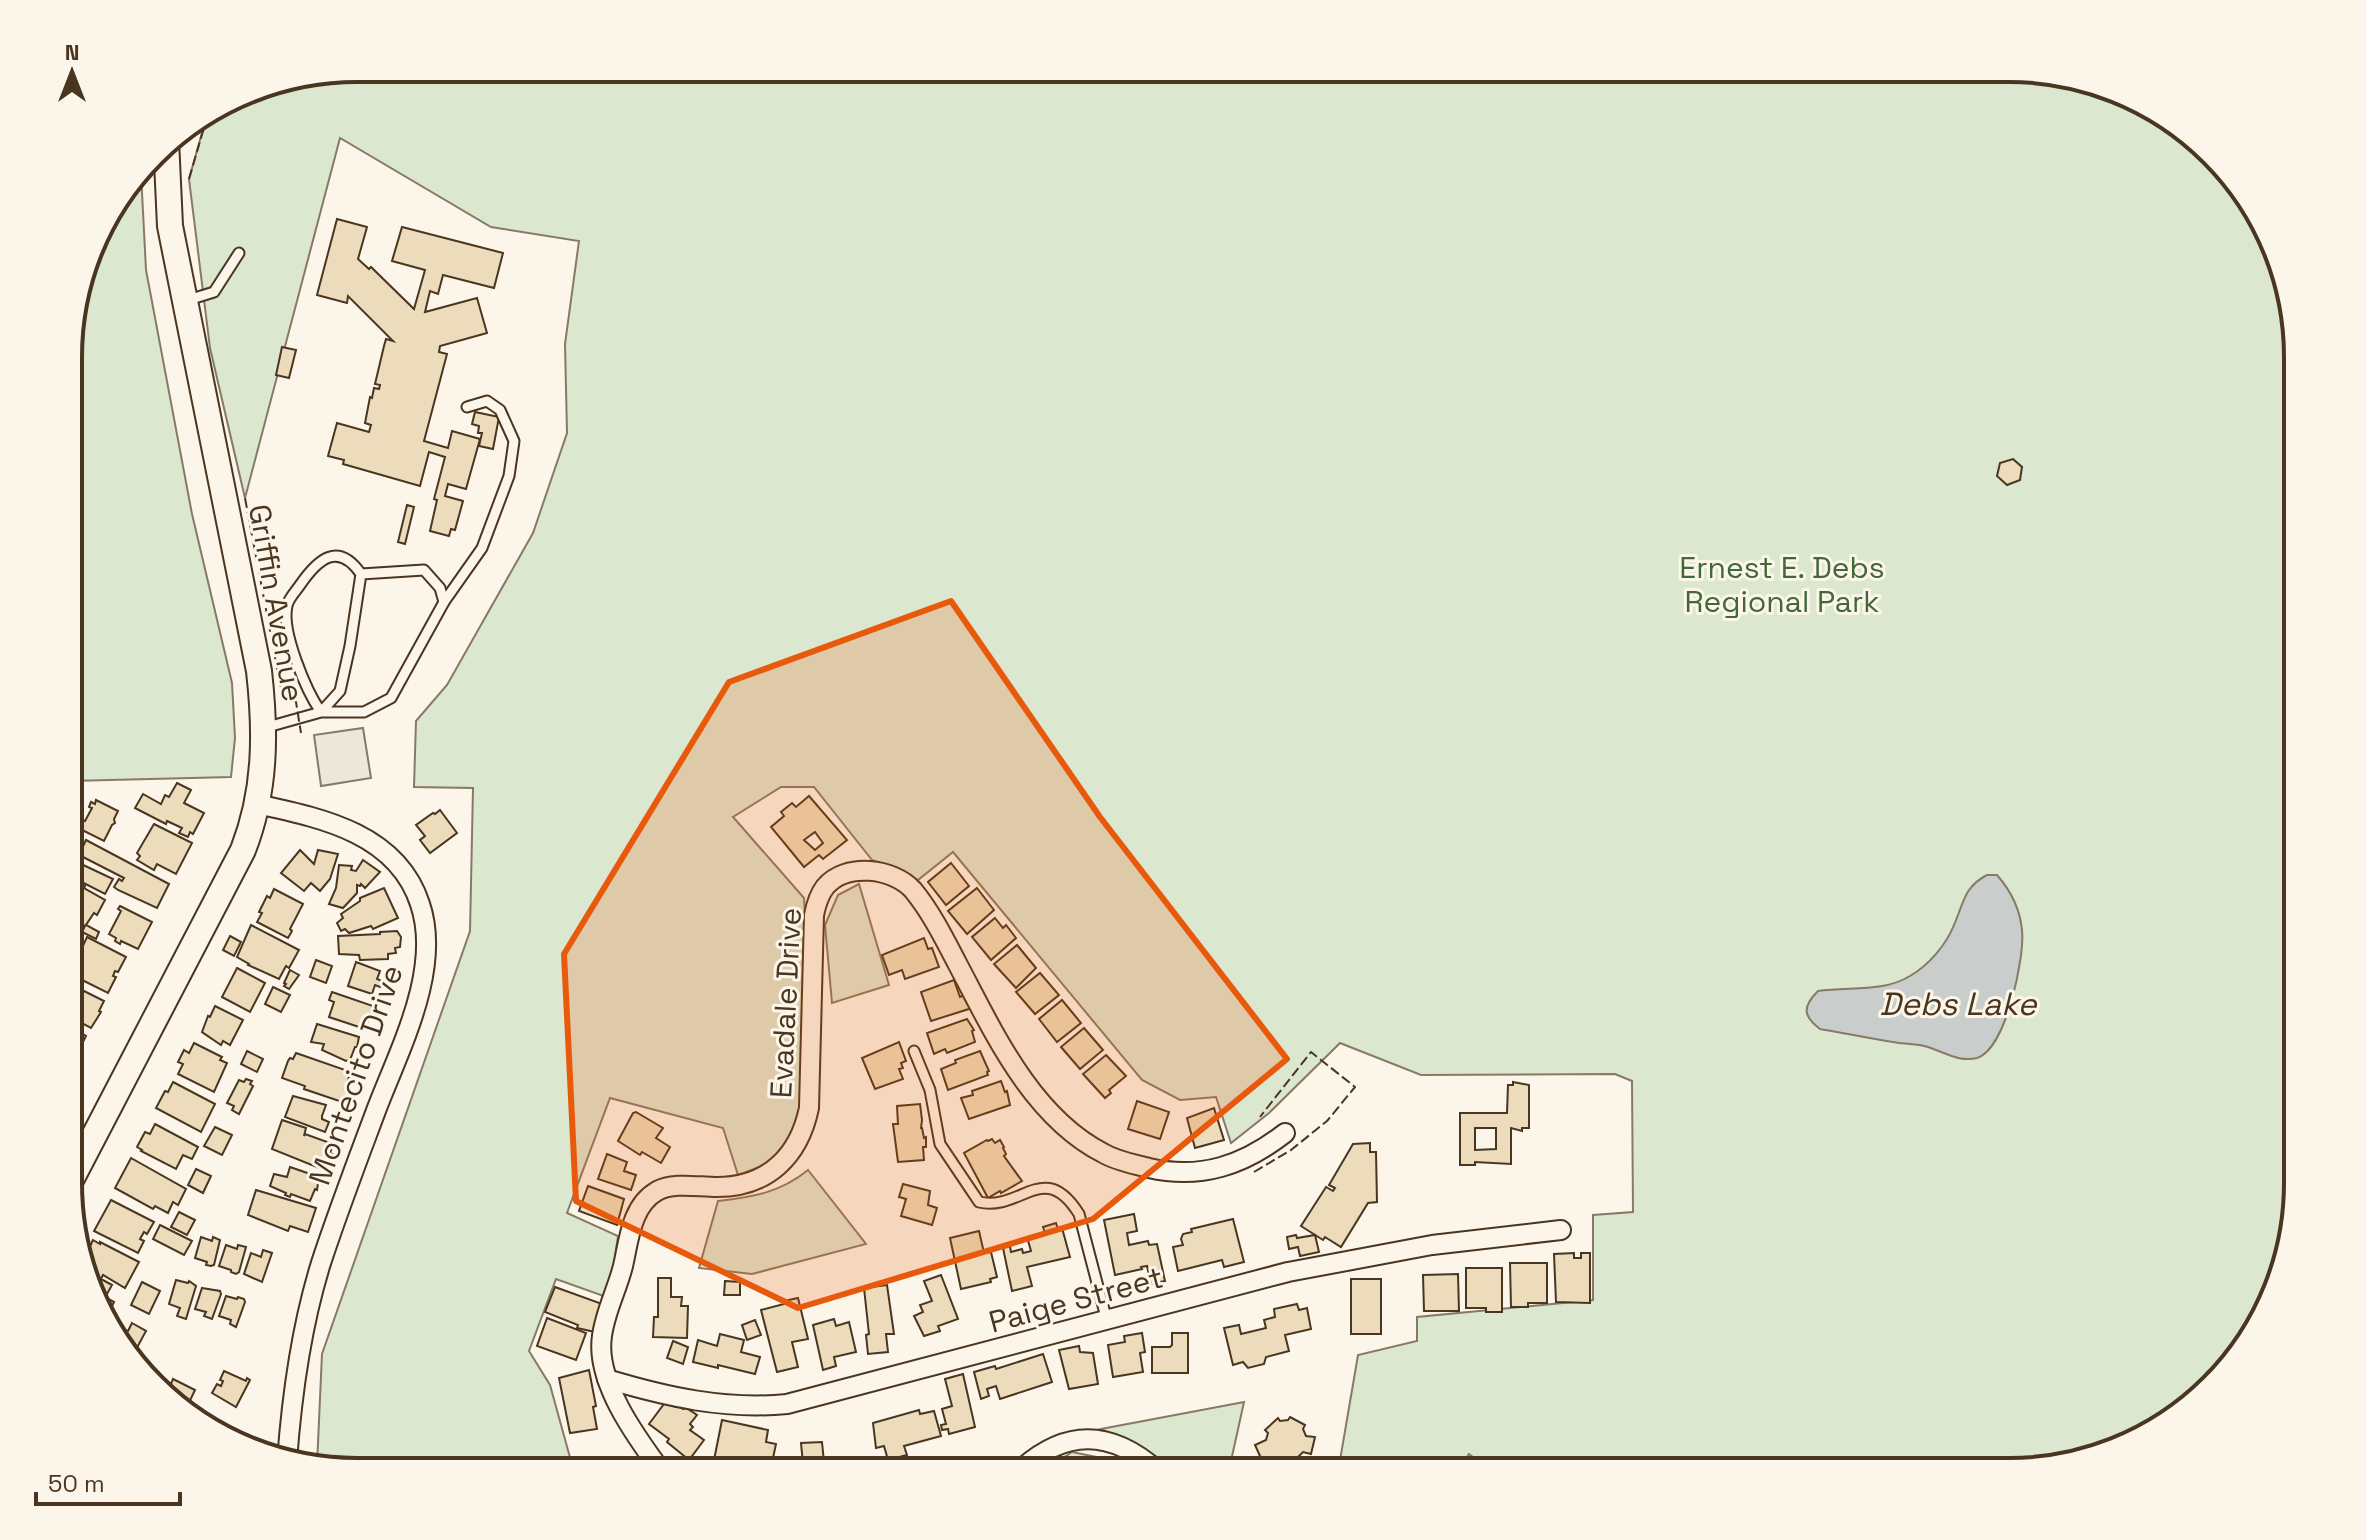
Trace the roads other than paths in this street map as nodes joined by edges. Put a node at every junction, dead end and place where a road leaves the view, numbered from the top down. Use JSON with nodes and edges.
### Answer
{"nodes":[{"id":1,"x":167,"y":159,"type":"edge"},
{"id":2,"x":239,"y":253,"type":"dead end"},
{"id":3,"x":185,"y":301,"type":"junction"},
{"id":4,"x":467,"y":407,"type":"dead end"},
{"id":5,"x":361,"y":574,"type":"junction"},
{"id":6,"x":444,"y":602,"type":"junction"},
{"id":7,"x":321,"y":712,"type":"junction"},
{"id":8,"x":264,"y":728,"type":"junction"},
{"id":9,"x":257,"y":804,"type":"junction"},
{"id":10,"x":914,"y":1051,"type":"dead end"},
{"id":11,"x":1285,"y":1133,"type":"dead end"},
{"id":12,"x":82,"y":1159,"type":"edge"},
{"id":13,"x":1561,"y":1230,"type":"dead end"},
{"id":14,"x":1107,"y":1321,"type":"junction"},
{"id":15,"x":607,"y":1379,"type":"junction"},
{"id":16,"x":288,"y":1448,"type":"edge"},
{"id":17,"x":653,"y":1458,"type":"edge"},
{"id":18,"x":1035,"y":1458,"type":"edge"},
{"id":19,"x":1139,"y":1458,"type":"edge"}],
"edges":[{"from":1,"to":3,"type":"street","name":"Griffin Avenue"},
{"from":2,"to":3,"type":"lane"},
{"from":3,"to":8,"type":"street","name":"Griffin Avenue"},
{"from":4,"to":6,"type":"lane"},
{"from":5,"to":6,"type":"lane"},
{"from":5,"to":7,"type":"lane"},
{"from":5,"to":7,"type":"lane"},
{"from":6,"to":7,"type":"lane"},
{"from":7,"to":8,"type":"lane"},
{"from":8,"to":9,"type":"street","name":"Griffin Avenue"},
{"from":9,"to":12,"type":"street","name":"Griffin Avenue"},
{"from":9,"to":16,"type":"street","name":"Montecito Drive"},
{"from":10,"to":14,"type":"lane"},
{"from":11,"to":15,"type":"street","name":"Evadale Drive"},
{"from":13,"to":14,"type":"street","name":"Paige Street"},
{"from":14,"to":15,"type":"street","name":"Paige Street"},
{"from":15,"to":17,"type":"street","name":"Evadale Drive"},
{"from":18,"to":19,"type":"street"}]}
